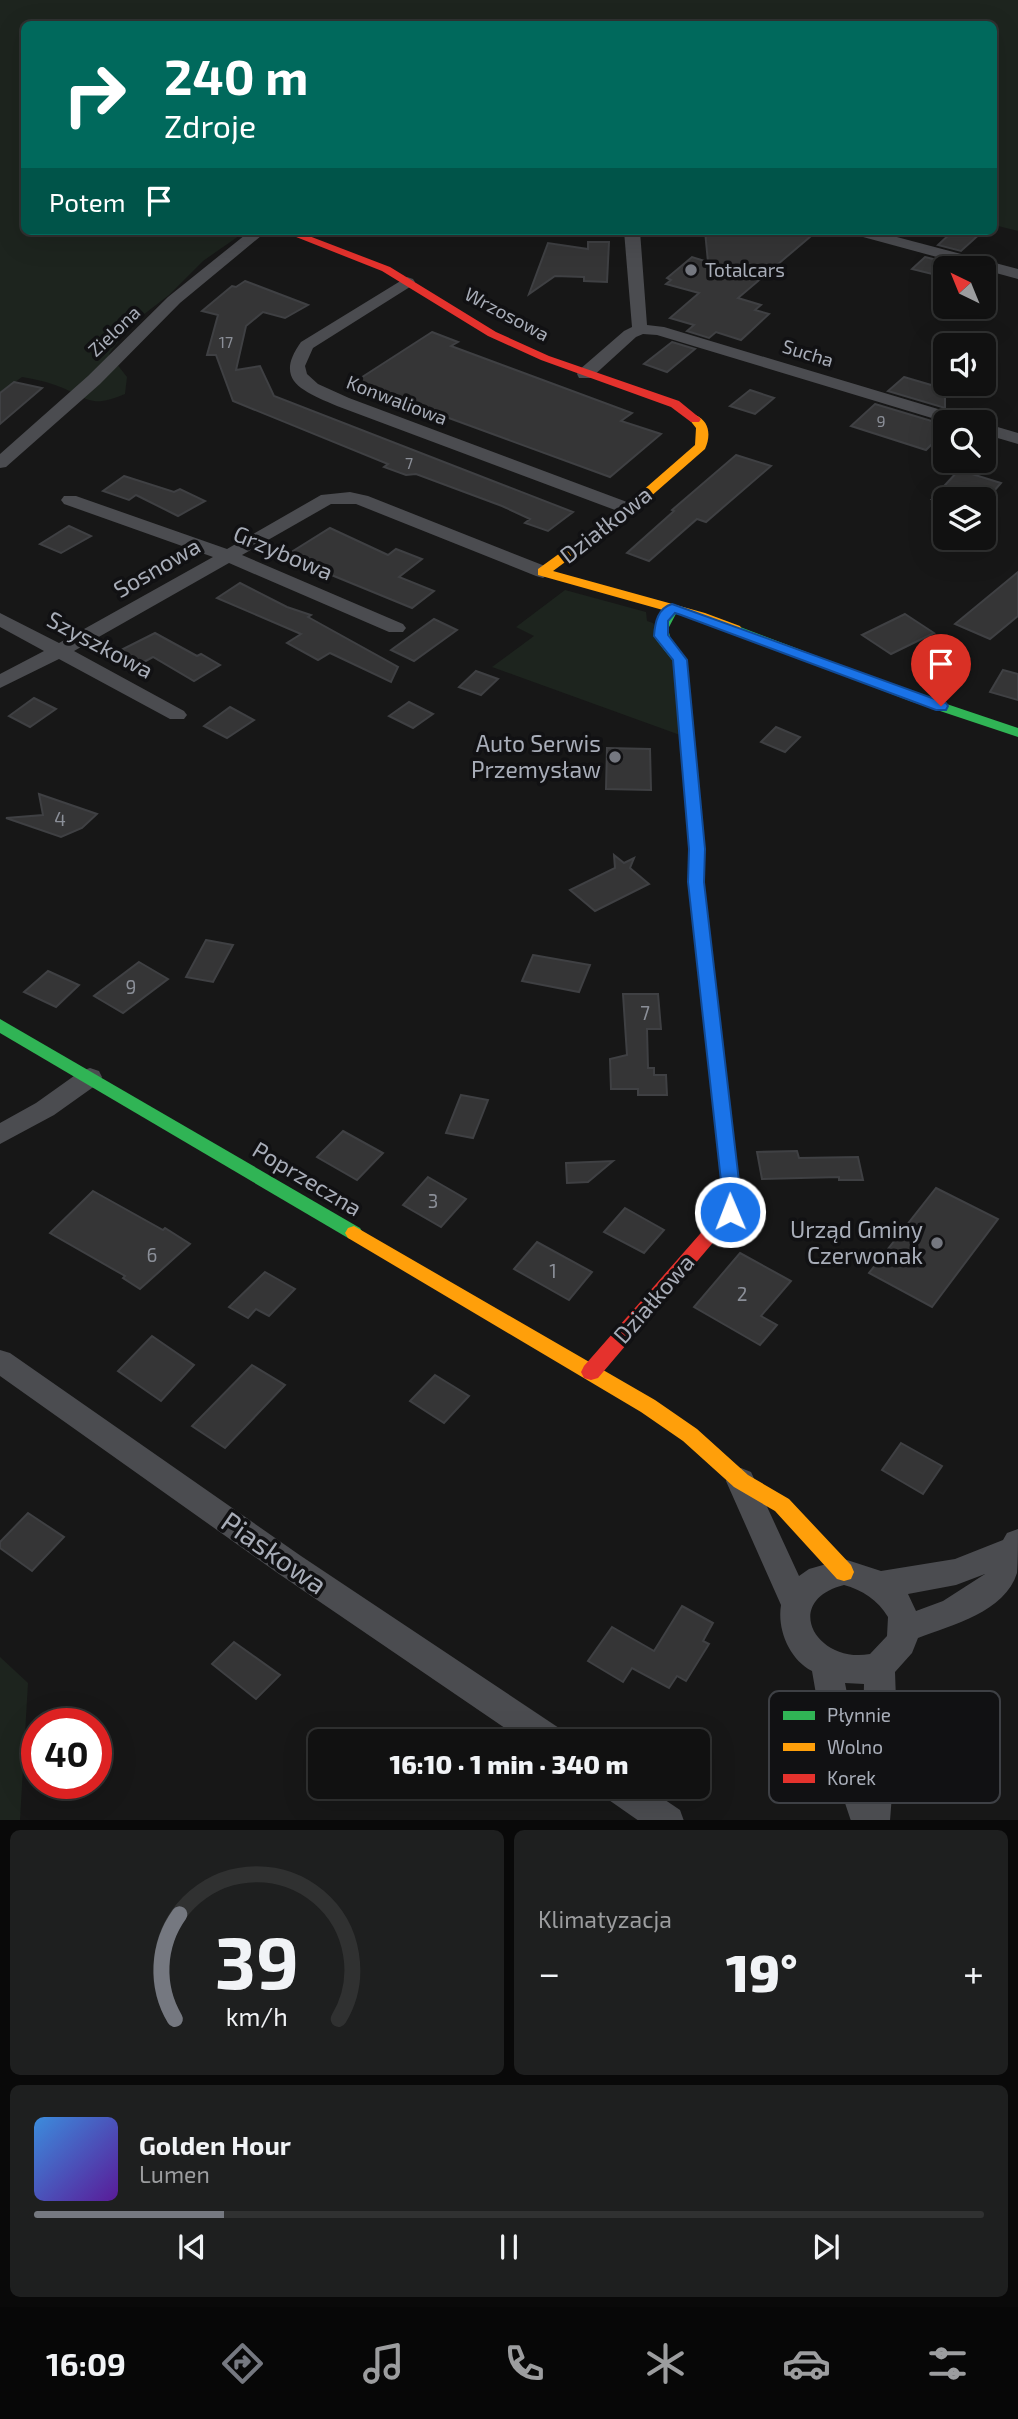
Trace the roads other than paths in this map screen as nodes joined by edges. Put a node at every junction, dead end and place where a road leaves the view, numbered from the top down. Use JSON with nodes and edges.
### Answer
{"nodes":[{"id":1,"x":254,"y":235,"type":"edge"},
{"id":2,"x":297,"y":235,"type":"edge"},
{"id":3,"x":632,"y":235,"type":"edge"},
{"id":4,"x":872,"y":235,"type":"edge"},
{"id":5,"x":1018,"y":274,"type":"edge"},
{"id":6,"x":407,"y":282,"type":"junction"},
{"id":7,"x":641,"y":328,"type":"junction"},
{"id":8,"x":585,"y":374,"type":"junction"},
{"id":9,"x":933,"y":413,"type":"edge"},
{"id":10,"x":996,"y":432,"type":"edge"},
{"id":11,"x":704,"y":434,"type":"joint"},
{"id":12,"x":1018,"y":439,"type":"edge"},
{"id":13,"x":0,"y":463,"type":"edge"},
{"id":14,"x":69,"y":500,"type":"dead end"},
{"id":15,"x":629,"y":509,"type":"junction"},
{"id":16,"x":228,"y":555,"type":"junction"},
{"id":17,"x":543,"y":572,"type":"junction"},
{"id":18,"x":672,"y":608,"type":"junction"},
{"id":19,"x":0,"y":620,"type":"edge"},
{"id":20,"x":396,"y":628,"type":"dead end"},
{"id":21,"x":58,"y":652,"type":"junction"},
{"id":22,"x":0,"y":682,"type":"edge"},
{"id":23,"x":177,"y":715,"type":"dead end"},
{"id":24,"x":1018,"y":733,"type":"edge"},
{"id":25,"x":0,"y":1025,"type":"edge"},
{"id":26,"x":90,"y":1077,"type":"junction"},
{"id":27,"x":0,"y":1135,"type":"edge"},
{"id":28,"x":0,"y":1361,"type":"edge"},
{"id":29,"x":591,"y":1372,"type":"junction"},
{"id":30,"x":741,"y":1481,"type":"junction"},
{"id":31,"x":1015,"y":1546,"type":"edge"},
{"id":32,"x":844,"y":1572,"type":"junction"},
{"id":33,"x":881,"y":1585,"type":"junction"},
{"id":34,"x":796,"y":1604,"type":"junction"},
{"id":35,"x":904,"y":1629,"type":"junction"},
{"id":36,"x":826,"y":1664,"type":"junction"},
{"id":37,"x":879,"y":1665,"type":"junction"},
{"id":38,"x":831,"y":1691,"type":"edge"},
{"id":39,"x":880,"y":1691,"type":"edge"},
{"id":40,"x":533,"y":1729,"type":"edge"},
{"id":41,"x":636,"y":1799,"type":"edge"},
{"id":42,"x":863,"y":1803,"type":"edge"},
{"id":43,"x":667,"y":1820,"type":"edge"},
{"id":44,"x":870,"y":1820,"type":"edge"}],
"edges":[{"from":1,"to":13,"type":"street","name":"Zielona"},
{"from":2,"to":6,"type":"street","name":"Wrzosowa"},
{"from":3,"to":7,"type":"street"},
{"from":4,"to":5,"type":"street"},
{"from":6,"to":8,"type":"street","name":"Wrzosowa"},
{"from":6,"to":15,"type":"street","name":"Konwaliowa"},
{"from":7,"to":8,"type":"street"},
{"from":7,"to":9,"type":"street","name":"Sucha"},
{"from":8,"to":11,"type":"street","name":"Wrzosowa"},
{"from":10,"to":12,"type":"street"},
{"from":11,"to":15,"type":"street","name":"Działkowa"},
{"from":14,"to":16,"type":"street","name":"Grzybowa"},
{"from":15,"to":17,"type":"street","name":"Działkowa"},
{"from":16,"to":17,"type":"street","name":"Sosnowa"},
{"from":16,"to":20,"type":"street","name":"Grzybowa"},
{"from":16,"to":21,"type":"street","name":"Sosnowa"},
{"from":17,"to":18,"type":"street","name":"Działkowa"},
{"from":18,"to":24,"type":"street"},
{"from":18,"to":29,"type":"street","name":"Działkowa"},
{"from":19,"to":21,"type":"street","name":"Szyszkowa"},
{"from":21,"to":22,"type":"street","name":"Sosnowa"},
{"from":21,"to":23,"type":"street","name":"Szyszkowa"},
{"from":25,"to":26,"type":"street","name":"Poprzeczna"},
{"from":26,"to":27,"type":"street"},
{"from":26,"to":29,"type":"street","name":"Poprzeczna"},
{"from":28,"to":40,"type":"street","name":"Piaskowa"},
{"from":29,"to":30,"type":"street"},
{"from":30,"to":32,"type":"street"},
{"from":30,"to":34,"type":"street"},
{"from":31,"to":33,"type":"street"},
{"from":31,"to":35,"type":"street"},
{"from":32,"to":33,"type":"street"},
{"from":32,"to":34,"type":"street"},
{"from":33,"to":35,"type":"street"},
{"from":34,"to":36,"type":"street"},
{"from":35,"to":37,"type":"street"},
{"from":36,"to":37,"type":"street"},
{"from":36,"to":38,"type":"street"},
{"from":37,"to":39,"type":"street"},
{"from":41,"to":43,"type":"street"},
{"from":42,"to":44,"type":"street"}]}
